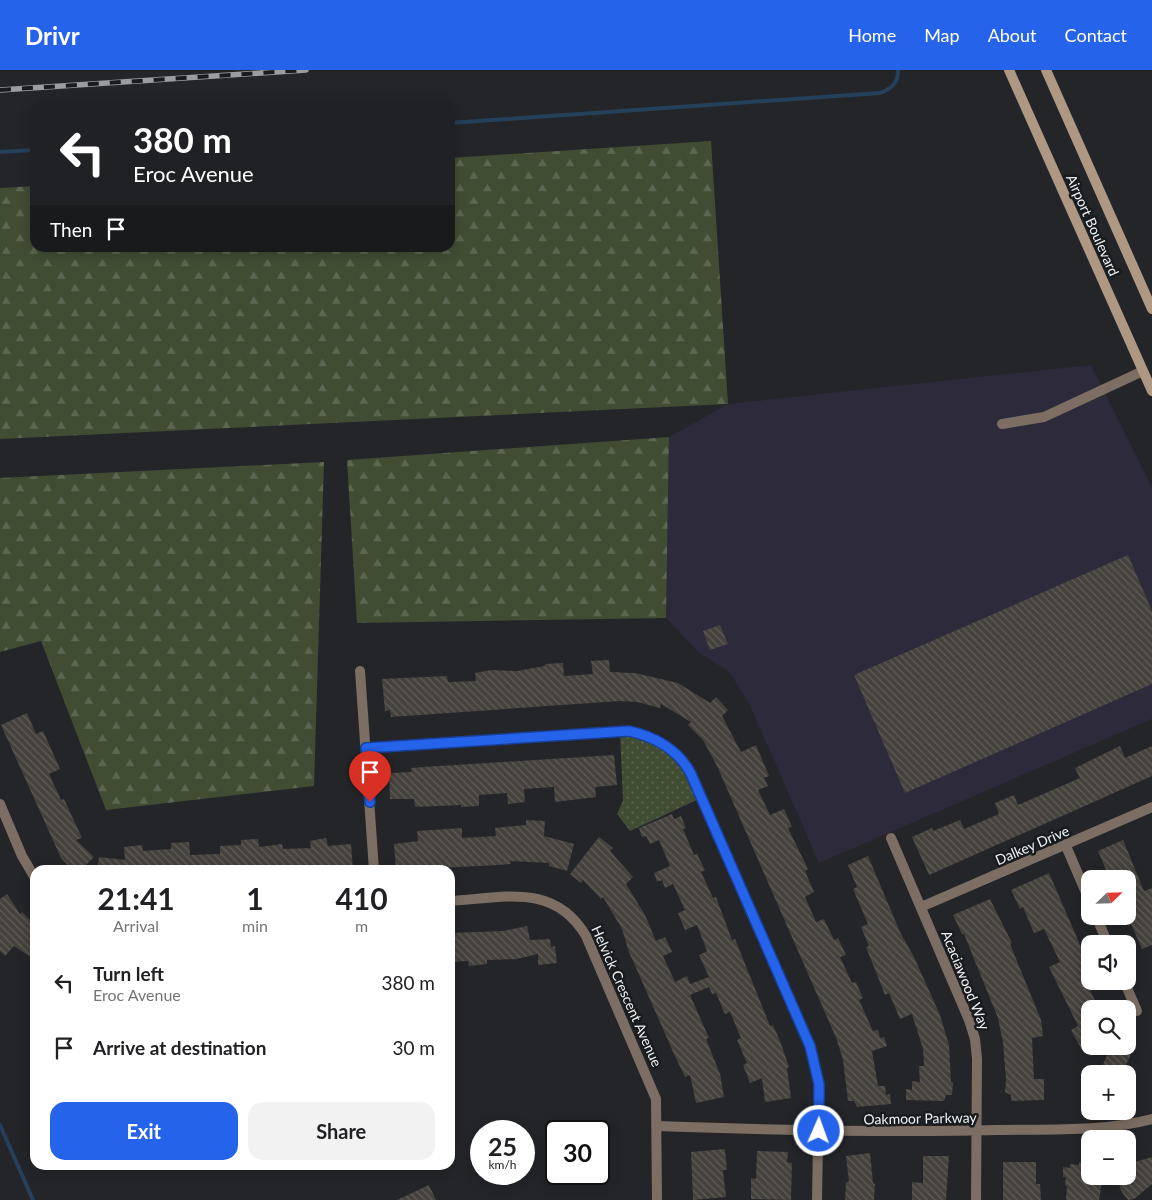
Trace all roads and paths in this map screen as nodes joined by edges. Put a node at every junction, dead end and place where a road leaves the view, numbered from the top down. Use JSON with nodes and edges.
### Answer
{"nodes":[{"id":1,"x":1009,"y":70,"type":"edge"},
{"id":2,"x":1046,"y":70,"type":"edge"},
{"id":3,"x":1152,"y":309,"type":"edge"},
{"id":4,"x":1148,"y":369,"type":"edge"},
{"id":5,"x":1152,"y":391,"type":"edge"},
{"id":6,"x":1002,"y":424,"type":"dead end"},
{"id":7,"x":360,"y":671,"type":"dead end"},
{"id":8,"x":366,"y":748,"type":"junction"},
{"id":9,"x":0,"y":804,"type":"edge"},
{"id":10,"x":1152,"y":807,"type":"edge"},
{"id":11,"x":891,"y":838,"type":"dead end"},
{"id":12,"x":1066,"y":846,"type":"junction"},
{"id":13,"x":374,"y":865,"type":"edge"},
{"id":14,"x":30,"y":870,"type":"edge"},
{"id":15,"x":1081,"y":881,"type":"edge"},
{"id":16,"x":455,"y":901,"type":"edge"},
{"id":17,"x":921,"y":907,"type":"junction"},
{"id":18,"x":1128,"y":990,"type":"edge"},
{"id":19,"x":1137,"y":1011,"type":"dead end"},
{"id":20,"x":1152,"y":1119,"type":"edge"},
{"id":21,"x":658,"y":1126,"type":"junction"},
{"id":22,"x":819,"y":1131,"type":"junction"},
{"id":23,"x":978,"y":1131,"type":"junction"},
{"id":24,"x":658,"y":1200,"type":"edge"},
{"id":25,"x":817,"y":1200,"type":"edge"},
{"id":26,"x":976,"y":1200,"type":"edge"}],
"edges":[{"from":1,"to":4,"type":"main road","name":"Airport Boulevard"},
{"from":2,"to":3,"type":"main road","name":"Airport Boulevard"},
{"from":4,"to":5,"type":"main road","name":"Airport Boulevard"},
{"from":4,"to":6,"type":"street"},
{"from":7,"to":8,"type":"street"},
{"from":8,"to":13,"type":"street"},
{"from":8,"to":22,"type":"street"},
{"from":9,"to":14,"type":"street"},
{"from":10,"to":12,"type":"street","name":"Dalkey Drive"},
{"from":11,"to":17,"type":"street","name":"Acaciawood Way"},
{"from":12,"to":15,"type":"street"},
{"from":12,"to":17,"type":"street","name":"Dalkey Drive"},
{"from":16,"to":21,"type":"street","name":"Helvick Crescent Avenue"},
{"from":17,"to":23,"type":"street","name":"Acaciawood Way"},
{"from":18,"to":19,"type":"street"},
{"from":20,"to":23,"type":"street","name":"Oakmoor Parkway"},
{"from":21,"to":22,"type":"street","name":"Oakmoor Parkway"},
{"from":21,"to":24,"type":"street","name":"Helvick Crescent Avenue"},
{"from":22,"to":23,"type":"street","name":"Oakmoor Parkway"},
{"from":22,"to":25,"type":"street"},
{"from":23,"to":26,"type":"street","name":"Acaciawood Way"}]}
